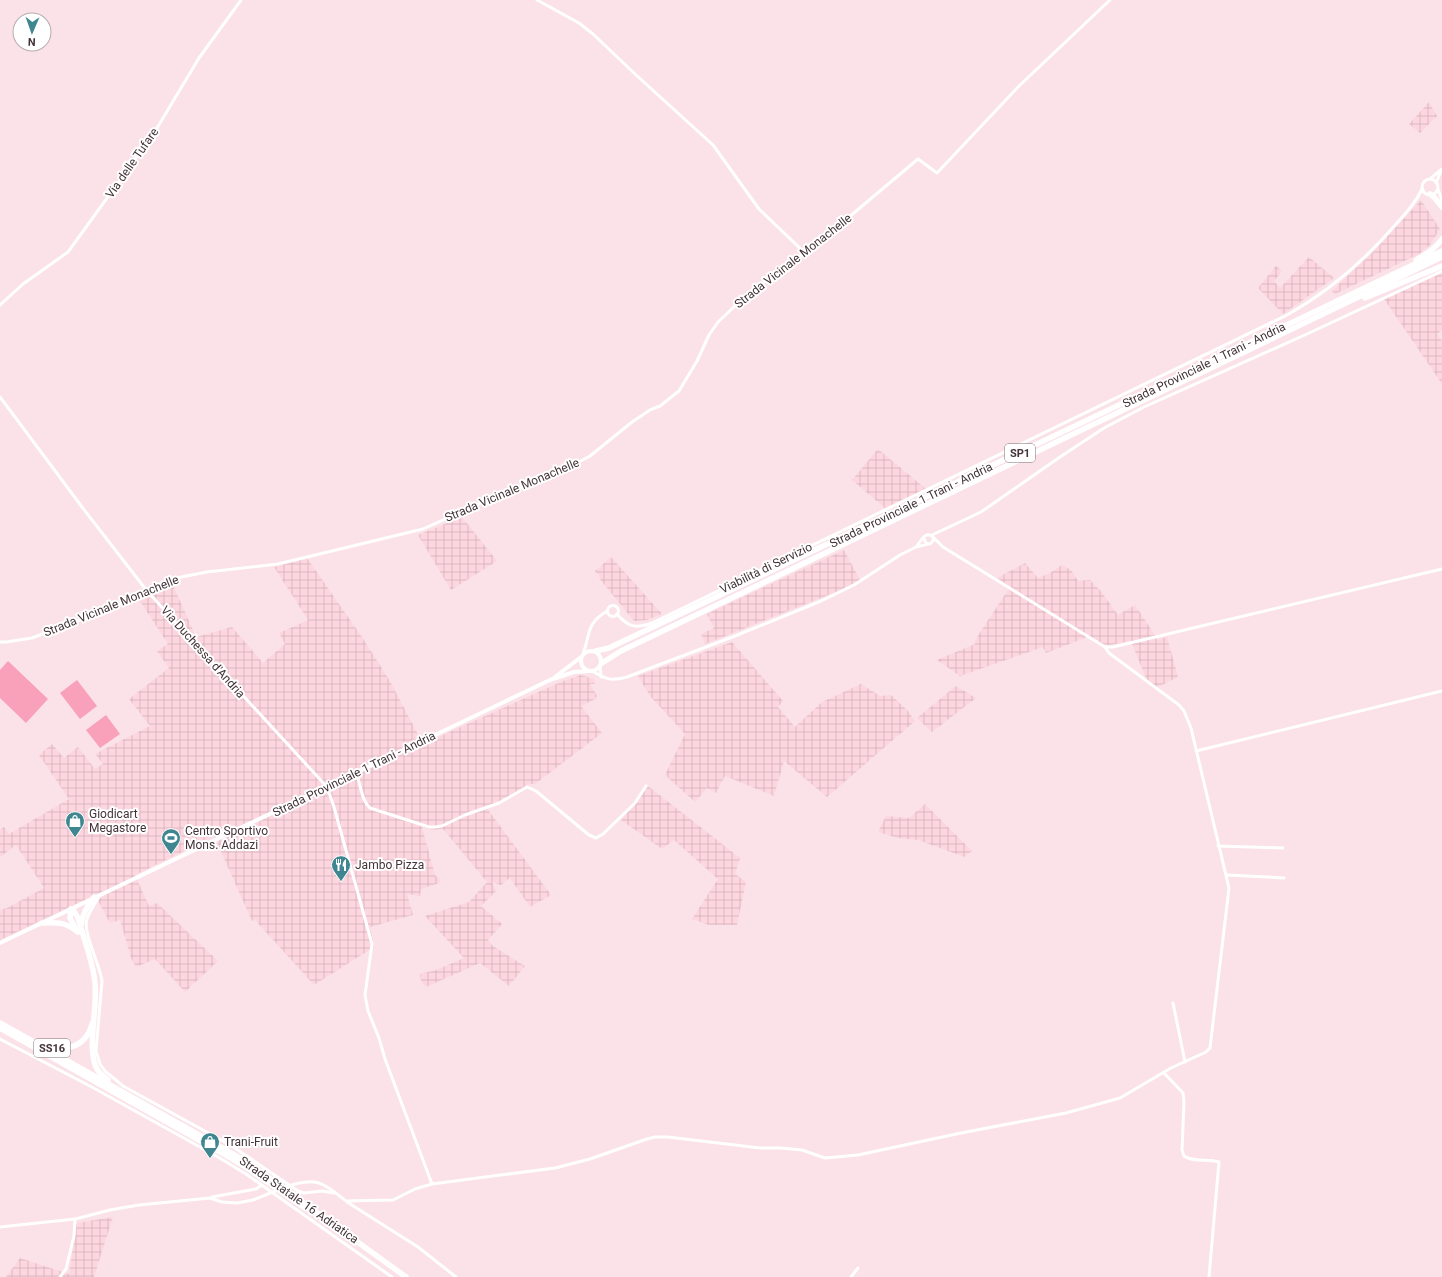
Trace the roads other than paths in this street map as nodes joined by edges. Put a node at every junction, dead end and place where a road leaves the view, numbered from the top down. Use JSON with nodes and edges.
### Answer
{"nodes":[{"id":1,"x":241,"y":0,"type":"edge"},
{"id":2,"x":536,"y":0,"type":"edge"},
{"id":3,"x":1110,"y":0,"type":"edge"},
{"id":4,"x":1441,"y":170,"type":"edge"},
{"id":5,"x":1430,"y":179,"type":"junction"},
{"id":6,"x":1436,"y":182,"type":"junction"},
{"id":7,"x":1437,"y":188,"type":"junction"},
{"id":8,"x":1422,"y":189,"type":"junction"},
{"id":9,"x":1430,"y":194,"type":"junction"},
{"id":10,"x":1442,"y":201,"type":"edge"},
{"id":11,"x":1442,"y":207,"type":"edge"},
{"id":12,"x":1442,"y":239,"type":"edge"},
{"id":13,"x":1442,"y":251,"type":"edge"},
{"id":14,"x":805,"y":253,"type":"junction"},
{"id":15,"x":1442,"y":257,"type":"edge"},
{"id":16,"x":1442,"y":266,"type":"edge"},
{"id":17,"x":1442,"y":271,"type":"edge"},
{"id":18,"x":1389,"y":276,"type":"junction"},
{"id":19,"x":0,"y":305,"type":"edge"},
{"id":20,"x":1329,"y":312,"type":"junction"},
{"id":21,"x":0,"y":397,"type":"edge"},
{"id":22,"x":924,"y":537,"type":"junction"},
{"id":23,"x":933,"y":537,"type":"junction"},
{"id":24,"x":930,"y":544,"type":"junction"},
{"id":25,"x":916,"y":547,"type":"junction"},
{"id":26,"x":943,"y":547,"type":"junction"},
{"id":27,"x":1442,"y":569,"type":"edge"},
{"id":28,"x":147,"y":591,"type":"junction"},
{"id":29,"x":607,"y":611,"type":"junction"},
{"id":30,"x":617,"y":614,"type":"junction"},
{"id":31,"x":0,"y":642,"type":"edge"},
{"id":32,"x":1105,"y":647,"type":"junction"},
{"id":33,"x":596,"y":651,"type":"junction"},
{"id":34,"x":582,"y":656,"type":"junction"},
{"id":35,"x":601,"y":664,"type":"junction"},
{"id":36,"x":590,"y":671,"type":"junction"},
{"id":37,"x":601,"y":677,"type":"junction"},
{"id":38,"x":550,"y":680,"type":"junction"},
{"id":39,"x":1442,"y":691,"type":"edge"},
{"id":40,"x":1196,"y":751,"type":"junction"},
{"id":41,"x":356,"y":773,"type":"junction"},
{"id":42,"x":646,"y":786,"type":"dead end"},
{"id":43,"x":327,"y":787,"type":"junction"},
{"id":44,"x":1218,"y":846,"type":"junction"},
{"id":45,"x":1283,"y":848,"type":"dead end"},
{"id":46,"x":1227,"y":875,"type":"junction"},
{"id":47,"x":1284,"y":878,"type":"dead end"},
{"id":48,"x":101,"y":894,"type":"junction"},
{"id":49,"x":94,"y":898,"type":"junction"},
{"id":50,"x":71,"y":909,"type":"junction"},
{"id":51,"x":42,"y":923,"type":"junction"},
{"id":52,"x":79,"y":930,"type":"junction"},
{"id":53,"x":0,"y":943,"type":"edge"},
{"id":54,"x":1173,"y":1003,"type":"dead end"},
{"id":55,"x":94,"y":1018,"type":"junction"},
{"id":56,"x":0,"y":1023,"type":"edge"},
{"id":57,"x":0,"y":1028,"type":"edge"},
{"id":58,"x":0,"y":1039,"type":"edge"},
{"id":59,"x":1185,"y":1062,"type":"junction"},
{"id":60,"x":1164,"y":1073,"type":"junction"},
{"id":61,"x":127,"y":1094,"type":"junction"},
{"id":62,"x":432,"y":1184,"type":"junction"},
{"id":63,"x":262,"y":1185,"type":"junction"},
{"id":64,"x":336,"y":1193,"type":"junction"},
{"id":65,"x":210,"y":1198,"type":"junction"},
{"id":66,"x":346,"y":1201,"type":"junction"},
{"id":67,"x":75,"y":1219,"type":"junction"},
{"id":68,"x":0,"y":1227,"type":"edge"},
{"id":69,"x":858,"y":1268,"type":"dead end"},
{"id":70,"x":60,"y":1277,"type":"edge"},
{"id":71,"x":392,"y":1277,"type":"edge"},
{"id":72,"x":402,"y":1277,"type":"edge"},
{"id":73,"x":406,"y":1277,"type":"edge"},
{"id":74,"x":456,"y":1277,"type":"edge"},
{"id":75,"x":851,"y":1277,"type":"edge"},
{"id":76,"x":1208,"y":1277,"type":"edge"}],
"edges":[{"from":1,"to":19,"type":"street","name":"Via delle Tufare"},
{"from":2,"to":14,"type":"street"},
{"from":3,"to":14,"type":"street","name":"Strada Vicinale Monachelle"},
{"from":4,"to":5,"type":"street"},
{"from":4,"to":6,"type":"street"},
{"from":5,"to":6,"type":"street"},
{"from":5,"to":8,"type":"street"},
{"from":6,"to":7,"type":"street"},
{"from":7,"to":9,"type":"street"},
{"from":7,"to":10,"type":"street"},
{"from":8,"to":9,"type":"street"},
{"from":8,"to":30,"type":"street","name":"Viabilità di Servizio"},
{"from":9,"to":11,"type":"highway"},
{"from":12,"to":18,"type":"highway"},
{"from":13,"to":18,"type":"highway","name":"Strada Provinciale 1 Trani - Andria","number":"SP1"},
{"from":14,"to":28,"type":"street","name":"Strada Vicinale Monachelle"},
{"from":15,"to":20,"type":"highway","name":"Strada Provinciale 1 Trani - Andria","number":"SP1"},
{"from":16,"to":20,"type":"highway"},
{"from":17,"to":23,"type":"street"},
{"from":18,"to":33,"type":"highway","name":"Strada Provinciale 1 Trani - Andria","number":"SP1"},
{"from":20,"to":35,"type":"highway","name":"Strada Provinciale 1 Trani - Andria","number":"SP1"},
{"from":21,"to":28,"type":"street","name":"Via Duchessa d'Andria"},
{"from":22,"to":23,"type":"street"},
{"from":22,"to":24,"type":"street"},
{"from":22,"to":25,"type":"street"},
{"from":23,"to":24,"type":"street"},
{"from":23,"to":26,"type":"street"},
{"from":24,"to":25,"type":"street"},
{"from":24,"to":26,"type":"street"},
{"from":25,"to":37,"type":"street"},
{"from":26,"to":32,"type":"street"},
{"from":27,"to":32,"type":"street"},
{"from":28,"to":31,"type":"street","name":"Strada Vicinale Monachelle"},
{"from":28,"to":43,"type":"street","name":"Via Duchessa d'Andria"},
{"from":29,"to":30,"type":"street"},
{"from":29,"to":30,"type":"street"},
{"from":29,"to":34,"type":"street"},
{"from":32,"to":40,"type":"street"},
{"from":33,"to":34,"type":"main road","name":"Strada Provinciale 1 Trani - Andria","number":"SP1"},
{"from":33,"to":35,"type":"main road"},
{"from":34,"to":36,"type":"main road"},
{"from":34,"to":38,"type":"main road","name":"Strada Provinciale 1 Trani - Andria","number":"SP1"},
{"from":35,"to":36,"type":"main road","name":"Strada Provinciale 1 Trani - Andria","number":"SP1"},
{"from":35,"to":37,"type":"street"},
{"from":36,"to":37,"type":"street"},
{"from":36,"to":38,"type":"main road","name":"Strada Provinciale 1 Trani - Andria","number":"SP1"},
{"from":38,"to":41,"type":"main road","name":"Strada Provinciale 1 Trani - Andria","number":"SP1"},
{"from":39,"to":40,"type":"street"},
{"from":40,"to":44,"type":"street"},
{"from":41,"to":42,"type":"street"},
{"from":41,"to":43,"type":"main road","name":"Strada Provinciale 1 Trani - Andria","number":"SP1"},
{"from":43,"to":48,"type":"main road","name":"Strada Provinciale 1 Trani - Andria","number":"SP1"},
{"from":43,"to":62,"type":"street"},
{"from":44,"to":45,"type":"street"},
{"from":44,"to":46,"type":"street"},
{"from":46,"to":47,"type":"street"},
{"from":46,"to":59,"type":"street"},
{"from":48,"to":49,"type":"main road","name":"Strada Provinciale 1 Trani - Andria","number":"SP1"},
{"from":48,"to":64,"type":"street"},
{"from":49,"to":50,"type":"main road","name":"Strada Provinciale 1 Trani - Andria","number":"SP1"},
{"from":49,"to":52,"type":"highway"},
{"from":50,"to":51,"type":"main road","number":"SP1"},
{"from":50,"to":52,"type":"highway","number":"SS16"},
{"from":51,"to":52,"type":"highway","number":"SS16"},
{"from":51,"to":53,"type":"main road","number":"SP1"},
{"from":52,"to":55,"type":"highway","number":"SS16"},
{"from":54,"to":59,"type":"street"},
{"from":55,"to":56,"type":"highway","number":"SS16"},
{"from":55,"to":61,"type":"highway","number":"SS16"},
{"from":56,"to":61,"type":"highway","name":"Strada Statale 16 Adriatica","number":"SS16"},
{"from":57,"to":72,"type":"highway","name":"Strada Statale 16 Adriatica","number":"SS16"},
{"from":58,"to":63,"type":"street"},
{"from":59,"to":60,"type":"street"},
{"from":60,"to":62,"type":"street"},
{"from":60,"to":76,"type":"street"},
{"from":61,"to":73,"type":"highway","name":"Strada Statale 16 Adriatica","number":"SS16"},
{"from":62,"to":66,"type":"street"},
{"from":63,"to":65,"type":"street"},
{"from":63,"to":71,"type":"street"},
{"from":64,"to":65,"type":"street"},
{"from":64,"to":66,"type":"street"},
{"from":65,"to":67,"type":"street"},
{"from":66,"to":74,"type":"street"},
{"from":67,"to":68,"type":"street"},
{"from":67,"to":70,"type":"street"},
{"from":69,"to":75,"type":"street"}]}
